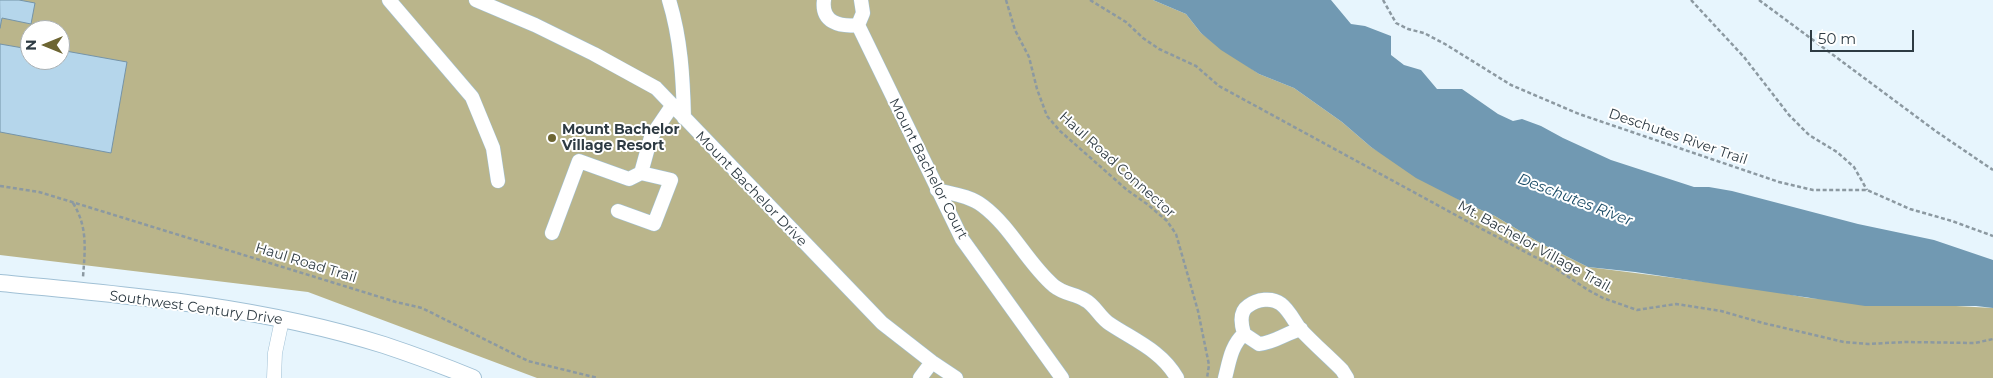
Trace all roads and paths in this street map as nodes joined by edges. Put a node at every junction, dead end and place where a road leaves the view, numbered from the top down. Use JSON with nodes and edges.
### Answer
{"nodes":[{"id":1,"x":389,"y":0,"type":"edge"},
{"id":2,"x":476,"y":0,"type":"edge"},
{"id":3,"x":669,"y":0,"type":"edge"},
{"id":4,"x":824,"y":0,"type":"edge"},
{"id":5,"x":861,"y":0,"type":"edge"},
{"id":6,"x":1006,"y":0,"type":"edge"},
{"id":7,"x":1090,"y":0,"type":"edge"},
{"id":8,"x":1383,"y":0,"type":"edge"},
{"id":9,"x":1691,"y":0,"type":"edge"},
{"id":10,"x":1759,"y":0,"type":"edge"},
{"id":11,"x":858,"y":26,"type":"junction"},
{"id":12,"x":672,"y":106,"type":"junction"},
{"id":13,"x":684,"y":118,"type":"junction"},
{"id":14,"x":1993,"y":170,"type":"edge"},
{"id":15,"x":640,"y":173,"type":"junction"},
{"id":16,"x":498,"y":182,"type":"dead end"},
{"id":17,"x":0,"y":186,"type":"edge"},
{"id":18,"x":937,"y":190,"type":"junction"},
{"id":19,"x":1867,"y":190,"type":"junction"},
{"id":20,"x":72,"y":202,"type":"junction"},
{"id":21,"x":618,"y":211,"type":"dead end"},
{"id":22,"x":552,"y":233,"type":"dead end"},
{"id":23,"x":1993,"y":236,"type":"edge"},
{"id":24,"x":0,"y":283,"type":"edge"},
{"id":25,"x":81,"y":291,"type":"junction"},
{"id":26,"x":282,"y":320,"type":"junction"},
{"id":27,"x":1301,"y":329,"type":"junction"},
{"id":28,"x":1244,"y":334,"type":"junction"},
{"id":29,"x":1993,"y":339,"type":"edge"},
{"id":30,"x":932,"y":362,"type":"junction"},
{"id":31,"x":274,"y":378,"type":"edge"},
{"id":32,"x":473,"y":378,"type":"edge"},
{"id":33,"x":598,"y":378,"type":"edge"},
{"id":34,"x":920,"y":378,"type":"edge"},
{"id":35,"x":956,"y":378,"type":"edge"},
{"id":36,"x":1062,"y":378,"type":"edge"},
{"id":37,"x":1177,"y":378,"type":"edge"},
{"id":38,"x":1207,"y":378,"type":"edge"},
{"id":39,"x":1224,"y":378,"type":"edge"},
{"id":40,"x":1347,"y":378,"type":"edge"}],
"edges":[{"from":1,"to":16,"type":"street"},
{"from":2,"to":12,"type":"street","name":"Mount Bachelor Drive"},
{"from":3,"to":13,"type":"street"},
{"from":4,"to":11,"type":"street"},
{"from":5,"to":11,"type":"street"},
{"from":6,"to":38,"type":"path","name":"Haul Road Connector"},
{"from":7,"to":29,"type":"path","name":"Mt. Bachelor Village Trail."},
{"from":8,"to":19,"type":"path","name":"Deschutes River Trail"},
{"from":9,"to":19,"type":"path"},
{"from":10,"to":14,"type":"path"},
{"from":11,"to":18,"type":"street","name":"Mount Bachelor Court"},
{"from":12,"to":13,"type":"street","name":"Mount Bachelor Drive"},
{"from":12,"to":15,"type":"street"},
{"from":13,"to":30,"type":"street","name":"Mount Bachelor Drive"},
{"from":15,"to":21,"type":"street"},
{"from":15,"to":22,"type":"street"},
{"from":17,"to":20,"type":"path","name":"Haul Road Trail"},
{"from":18,"to":36,"type":"street","name":"Mount Bachelor Court"},
{"from":18,"to":37,"type":"street"},
{"from":19,"to":23,"type":"path","name":"Deschutes River Trail"},
{"from":20,"to":25,"type":"path"},
{"from":20,"to":33,"type":"path","name":"Haul Road Trail"},
{"from":24,"to":25,"type":"main road","name":"Southwest Century Drive"},
{"from":25,"to":26,"type":"main road","name":"Southwest Century Drive"},
{"from":26,"to":31,"type":"street"},
{"from":26,"to":32,"type":"main road","name":"Southwest Century Drive"},
{"from":27,"to":28,"type":"street"},
{"from":27,"to":28,"type":"street"},
{"from":27,"to":40,"type":"street"},
{"from":28,"to":39,"type":"street"},
{"from":30,"to":34,"type":"street"},
{"from":30,"to":35,"type":"street","name":"Mount Bachelor Drive"}]}
